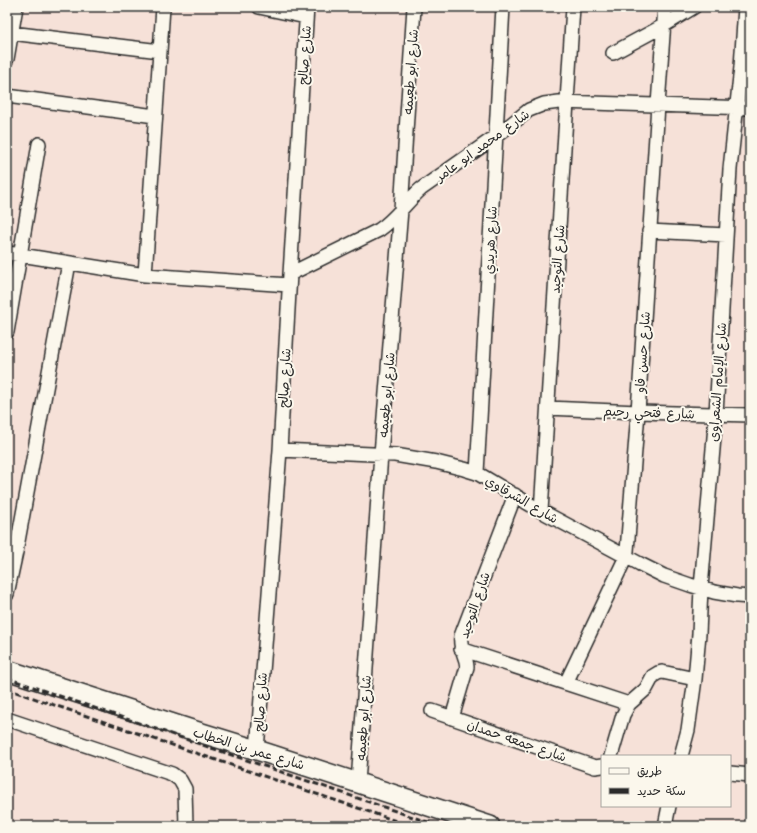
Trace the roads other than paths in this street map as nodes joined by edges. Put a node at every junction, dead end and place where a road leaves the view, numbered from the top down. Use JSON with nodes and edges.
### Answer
{"nodes":[{"id":1,"x":16,"y":7,"type":"edge"},
{"id":2,"x":163,"y":7,"type":"edge"},
{"id":3,"x":259,"y":7,"type":"edge"},
{"id":4,"x":414,"y":7,"type":"edge"},
{"id":5,"x":503,"y":7,"type":"edge"},
{"id":6,"x":573,"y":7,"type":"edge"},
{"id":7,"x":665,"y":7,"type":"edge"},
{"id":8,"x":694,"y":7,"type":"edge"},
{"id":9,"x":745,"y":7,"type":"edge"},
{"id":10,"x":307,"y":12,"type":"edge"},
{"id":11,"x":663,"y":26,"type":"junction"},
{"id":12,"x":11,"y":33,"type":"junction"},
{"id":13,"x":160,"y":51,"type":"junction"},
{"id":14,"x":613,"y":53,"type":"dead end"},
{"id":15,"x":7,"y":59,"type":"edge"},
{"id":16,"x":7,"y":96,"type":"edge"},
{"id":17,"x":567,"y":102,"type":"junction"},
{"id":18,"x":658,"y":105,"type":"junction"},
{"id":19,"x":737,"y":107,"type":"junction"},
{"id":20,"x":750,"y":108,"type":"edge"},
{"id":21,"x":155,"y":116,"type":"junction"},
{"id":22,"x":495,"y":137,"type":"junction"},
{"id":23,"x":38,"y":144,"type":"dead end"},
{"id":24,"x":401,"y":210,"type":"junction"},
{"id":25,"x":649,"y":231,"type":"junction"},
{"id":26,"x":726,"y":235,"type":"junction"},
{"id":27,"x":7,"y":253,"type":"edge"},
{"id":28,"x":20,"y":255,"type":"junction"},
{"id":29,"x":69,"y":263,"type":"junction"},
{"id":30,"x":145,"y":275,"type":"junction"},
{"id":31,"x":290,"y":279,"type":"junction"},
{"id":32,"x":7,"y":332,"type":"edge"},
{"id":33,"x":548,"y":408,"type":"junction"},
{"id":34,"x":638,"y":412,"type":"junction"},
{"id":35,"x":716,"y":414,"type":"junction"},
{"id":36,"x":750,"y":416,"type":"edge"},
{"id":37,"x":280,"y":450,"type":"junction"},
{"id":38,"x":381,"y":454,"type":"junction"},
{"id":39,"x":477,"y":473,"type":"junction"},
{"id":40,"x":515,"y":495,"type":"junction"},
{"id":41,"x":541,"y":511,"type":"junction"},
{"id":42,"x":12,"y":551,"type":"edge"},
{"id":43,"x":625,"y":556,"type":"junction"},
{"id":44,"x":701,"y":588,"type":"junction"},
{"id":45,"x":7,"y":594,"type":"edge"},
{"id":46,"x":750,"y":597,"type":"edge"},
{"id":47,"x":461,"y":649,"type":"junction"},
{"id":48,"x":7,"y":670,"type":"edge"},
{"id":49,"x":695,"y":679,"type":"junction"},
{"id":50,"x":566,"y":683,"type":"junction"},
{"id":51,"x":629,"y":704,"type":"junction"},
{"id":52,"x":432,"y":711,"type":"dead end"},
{"id":53,"x":452,"y":718,"type":"junction"},
{"id":54,"x":7,"y":719,"type":"edge"},
{"id":55,"x":257,"y":750,"type":"junction"},
{"id":56,"x":611,"y":755,"type":"edge"},
{"id":57,"x":681,"y":755,"type":"edge"},
{"id":58,"x":601,"y":766,"type":"edge"},
{"id":59,"x":731,"y":773,"type":"edge"},
{"id":60,"x":750,"y":774,"type":"edge"},
{"id":61,"x":358,"y":783,"type":"junction"},
{"id":62,"x":669,"y":807,"type":"edge"},
{"id":63,"x":186,"y":826,"type":"edge"},
{"id":64,"x":490,"y":826,"type":"edge"},
{"id":65,"x":665,"y":826,"type":"edge"}],
"edges":[{"from":1,"to":12,"type":"street"},
{"from":2,"to":13,"type":"street"},
{"from":3,"to":10,"type":"street"},
{"from":4,"to":24,"type":"street","name":"شارع ابو طعيمه"},
{"from":5,"to":22,"type":"street","name":"شارع هريدي"},
{"from":6,"to":17,"type":"street","name":"شارع التوحيد"},
{"from":7,"to":11,"type":"street","name":"شارع حسن فاو"},
{"from":8,"to":11,"type":"street"},
{"from":9,"to":19,"type":"street","name":"شارع الإمام الشعراوى"},
{"from":10,"to":31,"type":"street","name":"شارع صالح"},
{"from":11,"to":14,"type":"street"},
{"from":11,"to":18,"type":"street","name":"شارع حسن فاو"},
{"from":12,"to":13,"type":"street"},
{"from":12,"to":15,"type":"street"},
{"from":13,"to":21,"type":"street"},
{"from":16,"to":21,"type":"street"},
{"from":17,"to":18,"type":"street","name":"شارع محمد ابو عامر"},
{"from":17,"to":22,"type":"street","name":"شارع محمد ابو عامر"},
{"from":17,"to":33,"type":"street","name":"شارع التوحيد"},
{"from":18,"to":19,"type":"street","name":"شارع محمد ابو عامر"},
{"from":18,"to":25,"type":"street","name":"شارع حسن فاو"},
{"from":19,"to":20,"type":"street","name":"شارع محمد ابو عامر"},
{"from":19,"to":26,"type":"street","name":"شارع الإمام الشعراوى"},
{"from":21,"to":30,"type":"street"},
{"from":22,"to":24,"type":"street","name":"شارع محمد ابو عامر"},
{"from":22,"to":39,"type":"street","name":"شارع هريدي"},
{"from":23,"to":28,"type":"street"},
{"from":24,"to":31,"type":"street","name":"شارع محمد ابو عامر"},
{"from":24,"to":38,"type":"street","name":"شارع ابو طعيمه"},
{"from":25,"to":26,"type":"street"},
{"from":25,"to":34,"type":"street","name":"شارع حسن فاو"},
{"from":26,"to":35,"type":"street","name":"شارع الإمام الشعراوى"},
{"from":27,"to":28,"type":"street"},
{"from":28,"to":29,"type":"street"},
{"from":28,"to":32,"type":"street"},
{"from":29,"to":30,"type":"street"},
{"from":29,"to":42,"type":"street"},
{"from":30,"to":31,"type":"street"},
{"from":31,"to":37,"type":"street","name":"شارع صالح"},
{"from":33,"to":34,"type":"street","name":"شارع فتحي رحيم"},
{"from":33,"to":41,"type":"street","name":"شارع التوحيد"},
{"from":34,"to":35,"type":"street","name":"شارع فتحي رحيم"},
{"from":34,"to":43,"type":"street","name":"شارع حسن فاو"},
{"from":35,"to":36,"type":"street","name":"شارع فتحي رحيم"},
{"from":35,"to":44,"type":"street","name":"شارع الإمام الشعراوى"},
{"from":37,"to":38,"type":"street","name":"شارع الشرقاوي"},
{"from":37,"to":55,"type":"street","name":"شارع صالح"},
{"from":38,"to":39,"type":"street","name":"شارع الشرقاوي"},
{"from":38,"to":61,"type":"street","name":"شارع ابو طعيمه"},
{"from":39,"to":40,"type":"street","name":"شارع الشرقاوي"},
{"from":40,"to":41,"type":"street","name":"شارع الشرقاوي"},
{"from":40,"to":47,"type":"street","name":"شارع التوحيد"},
{"from":41,"to":43,"type":"street","name":"شارع الشرقاوي"},
{"from":42,"to":45,"type":"street"},
{"from":43,"to":44,"type":"street","name":"شارع الشرقاوي"},
{"from":43,"to":50,"type":"street","name":"شارع حسن فاو"},
{"from":44,"to":46,"type":"street","name":"شارع الشرقاوي"},
{"from":44,"to":49,"type":"street","name":"شارع الإمام الشعراوى"},
{"from":47,"to":50,"type":"street"},
{"from":47,"to":53,"type":"street","name":"شارع التوحيد"},
{"from":48,"to":55,"type":"main road","name":"شارع عمر بن الخطاب"},
{"from":49,"to":51,"type":"street"},
{"from":49,"to":57,"type":"street","name":"شارع الإمام الشعراوى"},
{"from":50,"to":51,"type":"street"},
{"from":51,"to":56,"type":"street"},
{"from":52,"to":53,"type":"street","name":"شارع جمعه حمدان"},
{"from":53,"to":58,"type":"street","name":"شارع جمعه حمدان"},
{"from":54,"to":63,"type":"street"},
{"from":55,"to":61,"type":"main road","name":"شارع عمر بن الخطاب"},
{"from":59,"to":60,"type":"street"},
{"from":61,"to":64,"type":"main road","name":"شارع عمر بن الخطاب"},
{"from":62,"to":65,"type":"street"}]}
